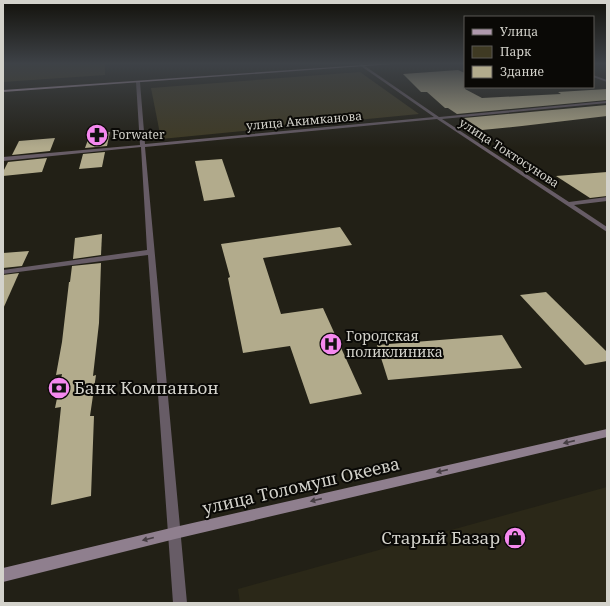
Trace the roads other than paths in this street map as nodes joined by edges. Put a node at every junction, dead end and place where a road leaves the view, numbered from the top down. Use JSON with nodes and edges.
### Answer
{"nodes":[{"id":1,"x":139,"y":92,"type":"edge"},
{"id":2,"x":401,"y":92,"type":"edge"},
{"id":3,"x":607,"y":102,"type":"edge"},
{"id":4,"x":438,"y":118,"type":"junction"},
{"id":5,"x":143,"y":146,"type":"junction"},
{"id":6,"x":3,"y":159,"type":"edge"},
{"id":7,"x":607,"y":199,"type":"edge"},
{"id":8,"x":569,"y":204,"type":"junction"},
{"id":9,"x":607,"y":230,"type":"edge"},
{"id":10,"x":150,"y":252,"type":"junction"},
{"id":11,"x":3,"y":272,"type":"edge"},
{"id":12,"x":607,"y":433,"type":"edge"},
{"id":13,"x":175,"y":533,"type":"junction"},
{"id":14,"x":3,"y":575,"type":"edge"},
{"id":15,"x":180,"y":603,"type":"edge"}],
"edges":[{"from":1,"to":5,"type":"street"},
{"from":2,"to":4,"type":"street","name":"улица Токтосунова"},
{"from":3,"to":4,"type":"street","name":"улица Акимканова"},
{"from":4,"to":5,"type":"street","name":"улица Акимканова"},
{"from":4,"to":8,"type":"street","name":"улица Токтосунова"},
{"from":5,"to":6,"type":"street","name":"улица Акимканова"},
{"from":5,"to":10,"type":"street"},
{"from":7,"to":8,"type":"street"},
{"from":8,"to":9,"type":"street","name":"улица Токтосунова"},
{"from":10,"to":11,"type":"street"},
{"from":10,"to":13,"type":"street"},
{"from":12,"to":13,"type":"street","name":"улица Толомуш Океева","one_way":true},
{"from":13,"to":14,"type":"street","name":"улица Толомуш Океева","one_way":true},
{"from":13,"to":15,"type":"street"}]}
